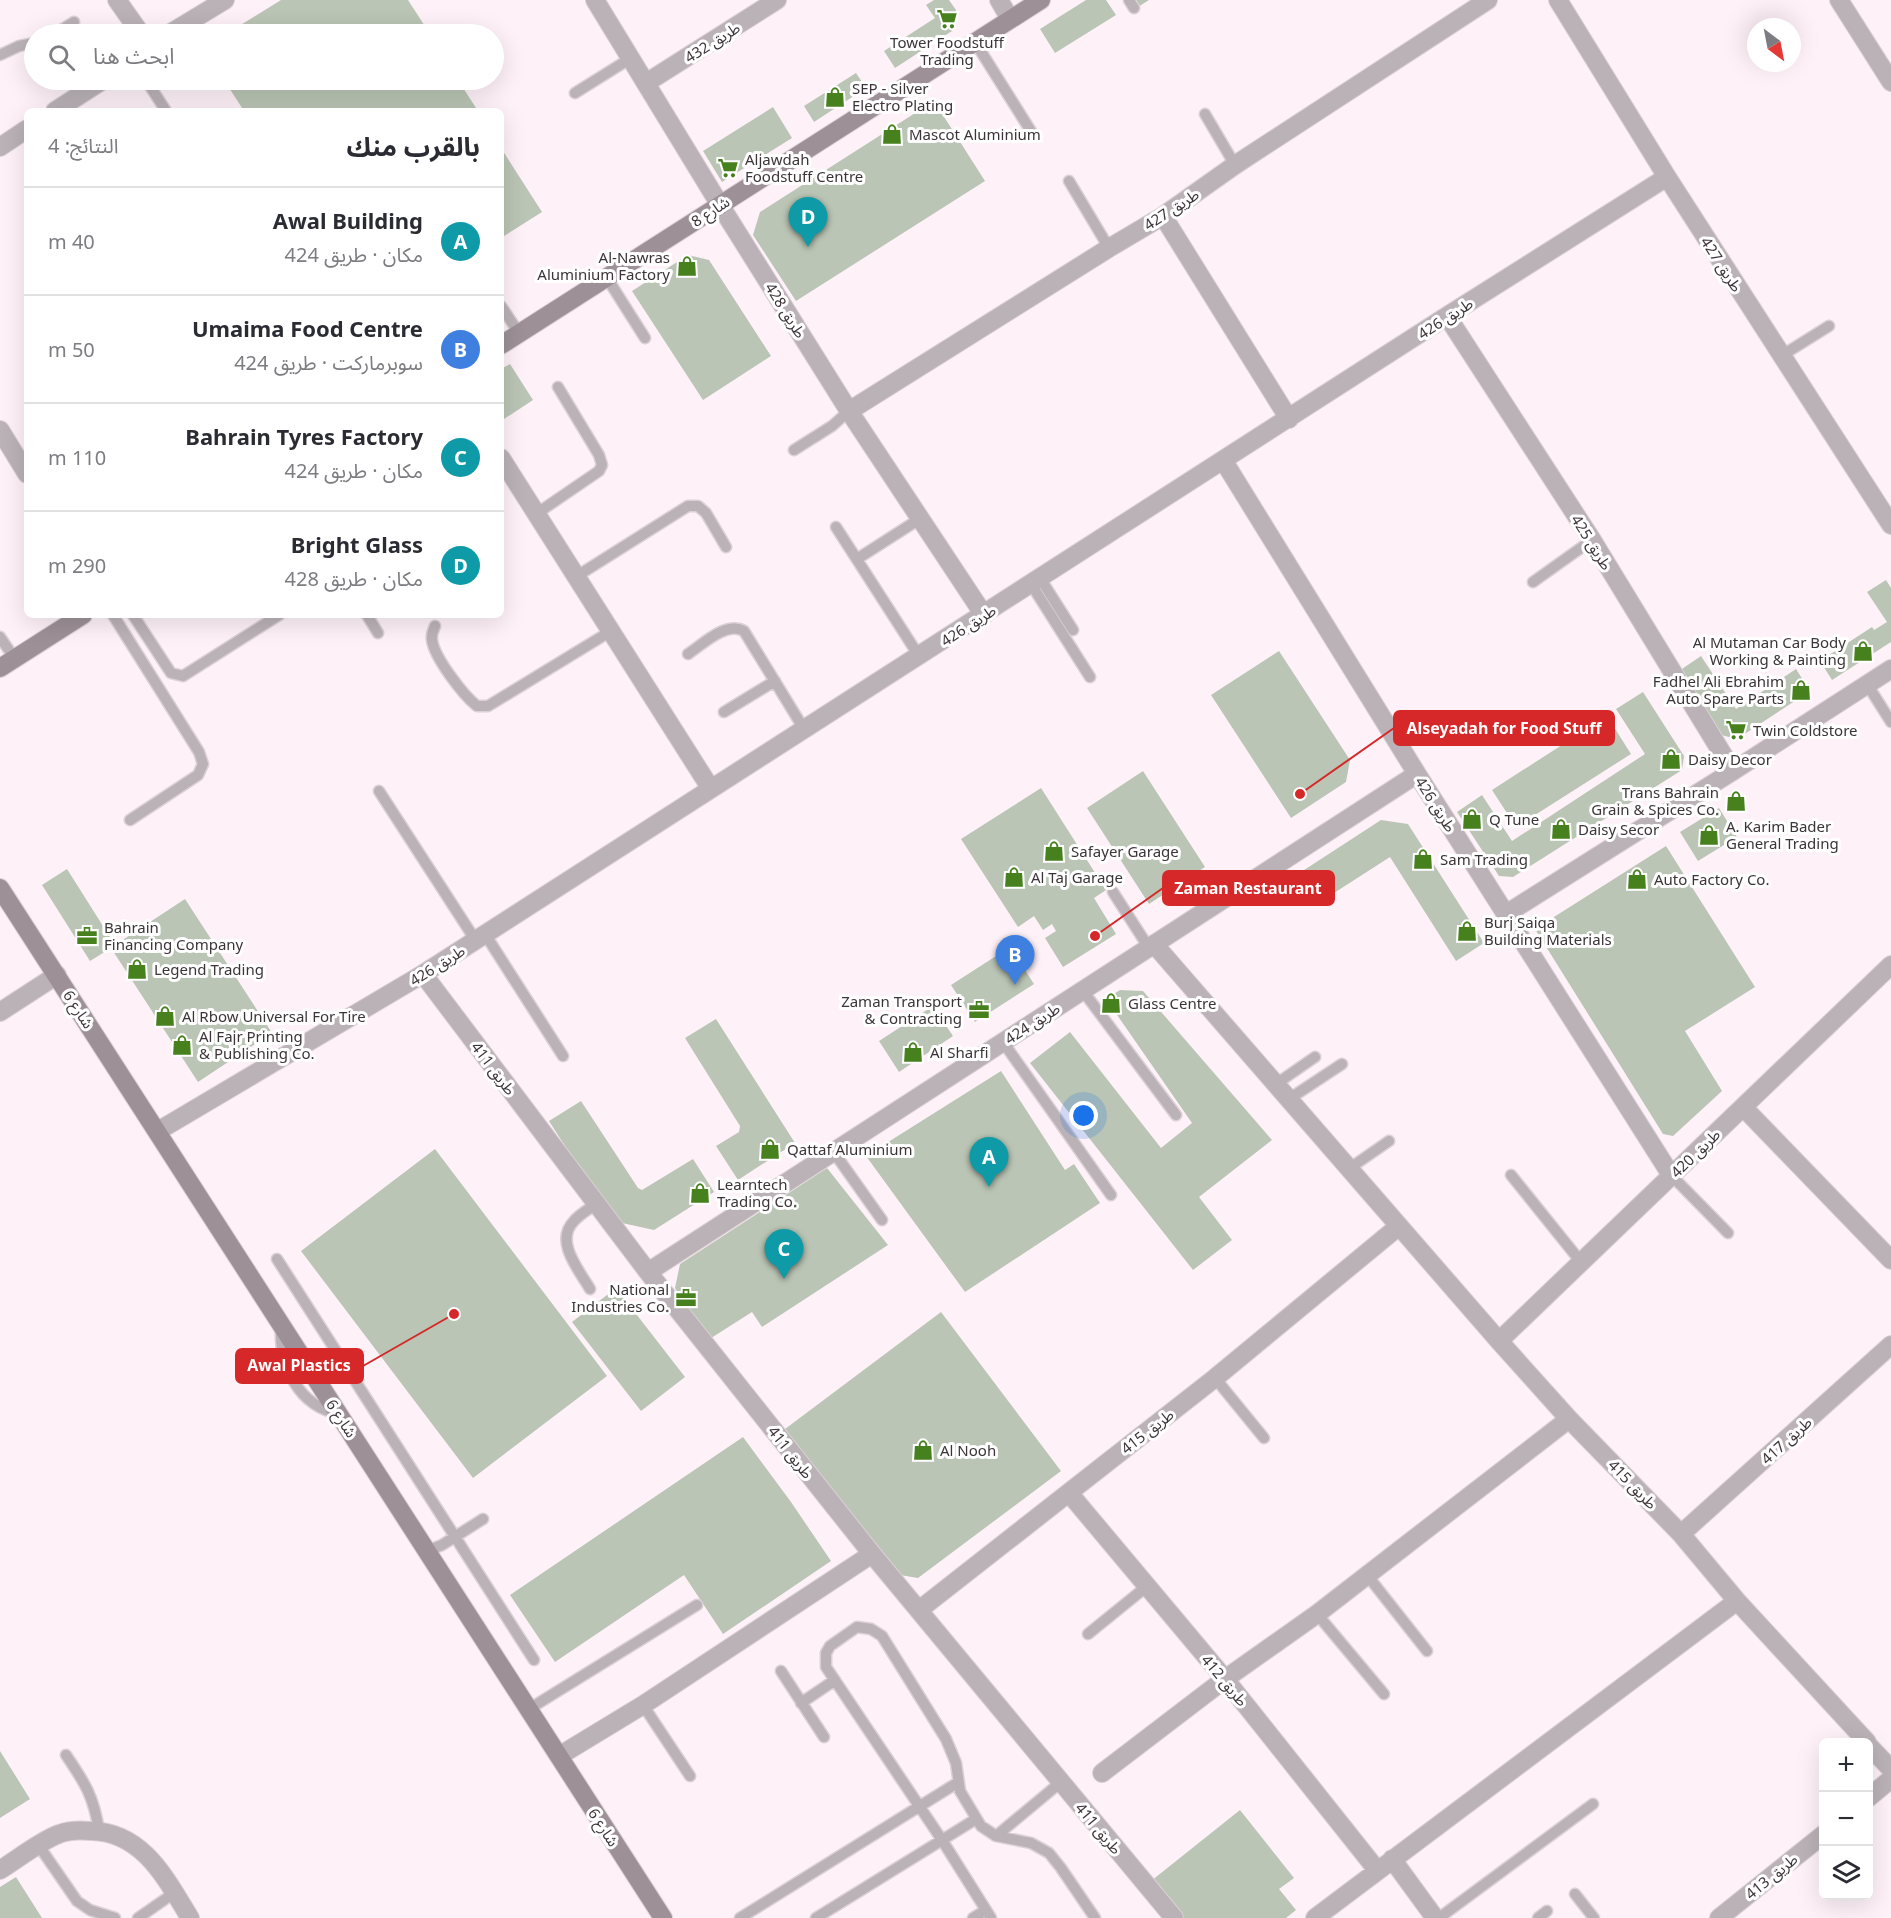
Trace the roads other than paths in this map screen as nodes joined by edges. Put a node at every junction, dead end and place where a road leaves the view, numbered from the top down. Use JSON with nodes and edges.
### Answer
{"nodes":[{"id":1,"x":117,"y":0,"type":"edge"},
{"id":2,"x":225,"y":0,"type":"edge"},
{"id":3,"x":595,"y":0,"type":"edge"},
{"id":4,"x":777,"y":0,"type":"edge"},
{"id":5,"x":999,"y":0,"type":"edge"},
{"id":6,"x":1041,"y":0,"type":"edge"},
{"id":7,"x":1488,"y":0,"type":"edge"},
{"id":8,"x":1558,"y":0,"type":"edge"},
{"id":9,"x":1839,"y":0,"type":"edge"},
{"id":10,"x":1010,"y":19,"type":"junction"},
{"id":11,"x":74,"y":22,"type":"dead end"},
{"id":12,"x":71,"y":24,"type":"edge"},
{"id":13,"x":134,"y":24,"type":"edge"},
{"id":14,"x":185,"y":24,"type":"edge"},
{"id":15,"x":975,"y":42,"type":"junction"},
{"id":16,"x":24,"y":45,"type":"edge"},
{"id":17,"x":0,"y":55,"type":"edge"},
{"id":18,"x":631,"y":58,"type":"junction"},
{"id":19,"x":1891,"y":82,"type":"edge"},
{"id":20,"x":646,"y":83,"type":"junction"},
{"id":21,"x":88,"y":90,"type":"edge"},
{"id":22,"x":152,"y":90,"type":"edge"},
{"id":23,"x":574,"y":93,"type":"dead end"},
{"id":24,"x":60,"y":108,"type":"edge"},
{"id":25,"x":164,"y":108,"type":"edge"},
{"id":26,"x":1205,"y":114,"type":"dead end"},
{"id":27,"x":24,"y":131,"type":"edge"},
{"id":28,"x":1034,"y":136,"type":"dead end"},
{"id":29,"x":0,"y":147,"type":"edge"},
{"id":30,"x":1235,"y":165,"type":"junction"},
{"id":31,"x":1667,"y":177,"type":"junction"},
{"id":32,"x":1069,"y":181,"type":"dead end"},
{"id":33,"x":720,"y":205,"type":"junction"},
{"id":34,"x":1163,"y":216,"type":"junction"},
{"id":35,"x":1108,"y":248,"type":"junction"},
{"id":36,"x":607,"y":278,"type":"junction"},
{"id":37,"x":504,"y":310,"type":"edge"},
{"id":38,"x":1447,"y":316,"type":"junction"},
{"id":39,"x":1829,"y":326,"type":"dead end"},
{"id":40,"x":519,"y":333,"type":"junction"},
{"id":41,"x":645,"y":338,"type":"dead end"},
{"id":42,"x":504,"y":343,"type":"edge"},
{"id":43,"x":1781,"y":356,"type":"junction"},
{"id":44,"x":558,"y":387,"type":"dead end"},
{"id":45,"x":849,"y":411,"type":"junction"},
{"id":46,"x":1289,"y":419,"type":"junction"},
{"id":47,"x":0,"y":430,"type":"edge"},
{"id":48,"x":794,"y":450,"type":"dead end"},
{"id":49,"x":1223,"y":460,"type":"junction"},
{"id":50,"x":504,"y":463,"type":"edge"},
{"id":51,"x":24,"y":469,"type":"edge"},
{"id":52,"x":536,"y":514,"type":"junction"},
{"id":53,"x":921,"y":518,"type":"junction"},
{"id":54,"x":1891,"y":525,"type":"edge"},
{"id":55,"x":836,"y":527,"type":"dead end"},
{"id":56,"x":1592,"y":540,"type":"junction"},
{"id":57,"x":726,"y":547,"type":"dead end"},
{"id":58,"x":857,"y":559,"type":"junction"},
{"id":59,"x":577,"y":576,"type":"junction"},
{"id":60,"x":1036,"y":581,"type":"junction"},
{"id":61,"x":1533,"y":582,"type":"dead end"},
{"id":62,"x":984,"y":615,"type":"junction"},
{"id":63,"x":78,"y":618,"type":"edge"},
{"id":64,"x":115,"y":618,"type":"edge"},
{"id":65,"x":135,"y":618,"type":"edge"},
{"id":66,"x":274,"y":618,"type":"edge"},
{"id":67,"x":369,"y":618,"type":"edge"},
{"id":68,"x":435,"y":626,"type":"dead end"},
{"id":69,"x":1073,"y":630,"type":"dead end"},
{"id":70,"x":611,"y":631,"type":"junction"},
{"id":71,"x":378,"y":633,"type":"dead end"},
{"id":72,"x":0,"y":637,"type":"edge"},
{"id":73,"x":688,"y":654,"type":"dead end"},
{"id":74,"x":919,"y":656,"type":"junction"},
{"id":75,"x":7,"y":664,"type":"edge"},
{"id":76,"x":1891,"y":669,"type":"edge"},
{"id":77,"x":1090,"y":678,"type":"dead end"},
{"id":78,"x":776,"y":681,"type":"junction"},
{"id":79,"x":1867,"y":684,"type":"junction"},
{"id":80,"x":724,"y":712,"type":"dead end"},
{"id":81,"x":1891,"y":722,"type":"edge"},
{"id":82,"x":804,"y":729,"type":"junction"},
{"id":83,"x":1733,"y":771,"type":"junction"},
{"id":84,"x":1417,"y":774,"type":"junction"},
{"id":85,"x":711,"y":789,"type":"junction"},
{"id":86,"x":379,"y":790,"type":"dead end"},
{"id":87,"x":130,"y":820,"type":"dead end"},
{"id":88,"x":0,"y":888,"type":"edge"},
{"id":89,"x":1113,"y":892,"type":"dead end"},
{"id":90,"x":1506,"y":914,"type":"junction"},
{"id":91,"x":480,"y":937,"type":"junction"},
{"id":92,"x":1152,"y":946,"type":"junction"},
{"id":93,"x":423,"y":974,"type":"junction"},
{"id":94,"x":57,"y":975,"type":"junction"},
{"id":95,"x":1887,"y":977,"type":"edge"},
{"id":96,"x":1083,"y":991,"type":"junction"},
{"id":97,"x":0,"y":1012,"type":"edge"},
{"id":98,"x":1003,"y":1042,"type":"junction"},
{"id":99,"x":563,"y":1056,"type":"dead end"},
{"id":100,"x":1315,"y":1057,"type":"dead end"},
{"id":101,"x":1342,"y":1064,"type":"dead end"},
{"id":102,"x":1276,"y":1084,"type":"junction"},
{"id":103,"x":1289,"y":1099,"type":"junction"},
{"id":104,"x":1743,"y":1107,"type":"junction"},
{"id":105,"x":1176,"y":1115,"type":"dead end"},
{"id":106,"x":158,"y":1131,"type":"junction"},
{"id":107,"x":1389,"y":1141,"type":"dead end"},
{"id":108,"x":832,"y":1151,"type":"junction"},
{"id":109,"x":1350,"y":1168,"type":"junction"},
{"id":110,"x":1511,"y":1175,"type":"dead end"},
{"id":111,"x":1671,"y":1175,"type":"junction"},
{"id":112,"x":1112,"y":1195,"type":"dead end"},
{"id":113,"x":596,"y":1204,"type":"junction"},
{"id":114,"x":882,"y":1220,"type":"dead end"},
{"id":115,"x":1399,"y":1226,"type":"junction"},
{"id":116,"x":1728,"y":1233,"type":"dead end"},
{"id":117,"x":277,"y":1258,"type":"dead end"},
{"id":118,"x":1891,"y":1260,"type":"edge"},
{"id":119,"x":1581,"y":1262,"type":"junction"},
{"id":120,"x":648,"y":1272,"type":"junction"},
{"id":121,"x":590,"y":1289,"type":"dead end"},
{"id":122,"x":1498,"y":1341,"type":"junction"},
{"id":123,"x":1891,"y":1345,"type":"edge"},
{"id":124,"x":1215,"y":1378,"type":"junction"},
{"id":125,"x":1569,"y":1419,"type":"junction"},
{"id":126,"x":1264,"y":1438,"type":"dead end"},
{"id":127,"x":1069,"y":1493,"type":"junction"},
{"id":128,"x":483,"y":1519,"type":"dead end"},
{"id":129,"x":1681,"y":1534,"type":"junction"},
{"id":130,"x":455,"y":1536,"type":"junction"},
{"id":131,"x":428,"y":1551,"type":"junction"},
{"id":132,"x":872,"y":1554,"type":"junction"},
{"id":133,"x":1367,"y":1575,"type":"junction"},
{"id":134,"x":1146,"y":1587,"type":"junction"},
{"id":135,"x":1737,"y":1601,"type":"junction"},
{"id":136,"x":697,"y":1605,"type":"dead end"},
{"id":137,"x":919,"y":1610,"type":"junction"},
{"id":138,"x":1317,"y":1614,"type":"junction"},
{"id":139,"x":1088,"y":1634,"type":"dead end"},
{"id":140,"x":1427,"y":1651,"type":"dead end"},
{"id":141,"x":534,"y":1660,"type":"dead end"},
{"id":142,"x":781,"y":1671,"type":"dead end"},
{"id":143,"x":1225,"y":1679,"type":"junction"},
{"id":144,"x":835,"y":1680,"type":"junction"},
{"id":145,"x":1384,"y":1694,"type":"dead end"},
{"id":146,"x":801,"y":1703,"type":"junction"},
{"id":147,"x":642,"y":1705,"type":"junction"},
{"id":148,"x":529,"y":1709,"type":"junction"},
{"id":149,"x":824,"y":1737,"type":"dead end"},
{"id":150,"x":1863,"y":1738,"type":"edge"},
{"id":151,"x":1873,"y":1749,"type":"edge"},
{"id":152,"x":66,"y":1755,"type":"dead end"},
{"id":153,"x":559,"y":1756,"type":"junction"},
{"id":154,"x":1891,"y":1769,"type":"edge"},
{"id":155,"x":1102,"y":1773,"type":"dead end"},
{"id":156,"x":690,"y":1776,"type":"dead end"},
{"id":157,"x":1891,"y":1779,"type":"edge"},
{"id":158,"x":1061,"y":1782,"type":"junction"},
{"id":159,"x":957,"y":1783,"type":"junction"},
{"id":160,"x":1873,"y":1794,"type":"edge"},
{"id":161,"x":1593,"y":1804,"type":"dead end"},
{"id":162,"x":919,"y":1806,"type":"junction"},
{"id":163,"x":976,"y":1819,"type":"junction"},
{"id":164,"x":99,"y":1831,"type":"junction"},
{"id":165,"x":996,"y":1836,"type":"junction"},
{"id":166,"x":1819,"y":1838,"type":"edge"},
{"id":167,"x":942,"y":1840,"type":"junction"},
{"id":168,"x":39,"y":1846,"type":"junction"},
{"id":169,"x":1392,"y":1858,"type":"junction"},
{"id":170,"x":0,"y":1870,"type":"edge"},
{"id":171,"x":1377,"y":1870,"type":"junction"},
{"id":172,"x":174,"y":1893,"type":"junction"},
{"id":173,"x":1575,"y":1894,"type":"dead end"},
{"id":174,"x":757,"y":1914,"type":"edge"},
{"id":175,"x":989,"y":1914,"type":"edge"},
{"id":176,"x":660,"y":1917,"type":"edge"},
{"id":177,"x":115,"y":1918,"type":"edge"},
{"id":178,"x":138,"y":1918,"type":"edge"},
{"id":179,"x":190,"y":1918,"type":"edge"},
{"id":180,"x":740,"y":1918,"type":"edge"},
{"id":181,"x":816,"y":1918,"type":"edge"},
{"id":182,"x":973,"y":1918,"type":"edge"},
{"id":183,"x":1095,"y":1918,"type":"edge"},
{"id":184,"x":1174,"y":1918,"type":"edge"},
{"id":185,"x":1315,"y":1918,"type":"edge"},
{"id":186,"x":1437,"y":1918,"type":"edge"},
{"id":187,"x":1594,"y":1918,"type":"edge"},
{"id":188,"x":1719,"y":1918,"type":"edge"}],
"edges":[{"from":1,"to":13,"type":"street"},
{"from":2,"to":14,"type":"street"},
{"from":3,"to":18,"type":"street","name":"طريق 428"},
{"from":4,"to":20,"type":"street","name":"طريق 432"},
{"from":5,"to":10,"type":"street"},
{"from":6,"to":10,"type":"street","name":"شارع 8"},
{"from":7,"to":30,"type":"street","name":"طريق 427"},
{"from":8,"to":31,"type":"street","name":"طريق 427"},
{"from":9,"to":19,"type":"street"},
{"from":10,"to":15,"type":"street","name":"شارع 8"},
{"from":11,"to":12,"type":"lane"},
{"from":15,"to":28,"type":"lane"},
{"from":15,"to":33,"type":"street","name":"شارع 8"},
{"from":16,"to":17,"type":"lane"},
{"from":18,"to":20,"type":"street","name":"طريق 428"},
{"from":18,"to":23,"type":"lane"},
{"from":20,"to":33,"type":"street","name":"طريق 428"},
{"from":21,"to":24,"type":"street"},
{"from":22,"to":25,"type":"lane"},
{"from":26,"to":30,"type":"lane"},
{"from":27,"to":29,"type":"street"},
{"from":30,"to":34,"type":"street","name":"طريق 427"},
{"from":31,"to":38,"type":"street","name":"طريق 426"},
{"from":31,"to":43,"type":"street","name":"طريق 427"},
{"from":32,"to":35,"type":"lane"},
{"from":33,"to":36,"type":"street","name":"شارع 8"},
{"from":33,"to":45,"type":"street","name":"طريق 428"},
{"from":34,"to":35,"type":"street","name":"طريق 427"},
{"from":34,"to":46,"type":"street"},
{"from":35,"to":45,"type":"street","name":"طريق 427"},
{"from":36,"to":40,"type":"street","name":"شارع 8"},
{"from":36,"to":41,"type":"lane"},
{"from":37,"to":40,"type":"lane"},
{"from":38,"to":46,"type":"street","name":"طريق 426"},
{"from":38,"to":56,"type":"street","name":"طريق 425"},
{"from":39,"to":43,"type":"lane"},
{"from":40,"to":42,"type":"street","name":"شارع 8"},
{"from":43,"to":54,"type":"street","name":"طريق 427"},
{"from":44,"to":52,"type":"lane"},
{"from":45,"to":48,"type":"lane"},
{"from":45,"to":53,"type":"street","name":"طريق 428"},
{"from":46,"to":49,"type":"street","name":"طريق 426"},
{"from":47,"to":51,"type":"street"},
{"from":49,"to":60,"type":"street","name":"طريق 426"},
{"from":49,"to":84,"type":"street","name":"طريق 426"},
{"from":50,"to":52,"type":"street"},
{"from":52,"to":59,"type":"street"},
{"from":53,"to":58,"type":"lane"},
{"from":53,"to":62,"type":"street","name":"طريق 428"},
{"from":55,"to":58,"type":"lane"},
{"from":56,"to":61,"type":"lane"},
{"from":56,"to":83,"type":"street","name":"طريق 425"},
{"from":57,"to":59,"type":"lane"},
{"from":58,"to":74,"type":"lane"},
{"from":59,"to":70,"type":"street"},
{"from":60,"to":62,"type":"street","name":"طريق 426"},
{"from":60,"to":69,"type":"lane"},
{"from":60,"to":77,"type":"lane"},
{"from":62,"to":74,"type":"street","name":"طريق 426"},
{"from":63,"to":75,"type":"street"},
{"from":64,"to":87,"type":"lane"},
{"from":65,"to":66,"type":"lane"},
{"from":67,"to":71,"type":"lane"},
{"from":68,"to":70,"type":"lane"},
{"from":70,"to":85,"type":"street"},
{"from":72,"to":75,"type":"lane"},
{"from":73,"to":78,"type":"lane"},
{"from":74,"to":82,"type":"street","name":"طريق 426"},
{"from":76,"to":79,"type":"street"},
{"from":78,"to":80,"type":"lane"},
{"from":78,"to":82,"type":"lane"},
{"from":79,"to":81,"type":"lane"},
{"from":79,"to":83,"type":"street"},
{"from":82,"to":85,"type":"street","name":"طريق 426"},
{"from":83,"to":90,"type":"street"},
{"from":84,"to":90,"type":"street","name":"طريق 426"},
{"from":84,"to":92,"type":"street","name":"طريق 424"},
{"from":85,"to":91,"type":"street","name":"طريق 426"},
{"from":86,"to":91,"type":"lane"},
{"from":88,"to":94,"type":"street","name":"شارع 6"},
{"from":89,"to":92,"type":"lane"},
{"from":90,"to":111,"type":"street","name":"طريق 426"},
{"from":91,"to":93,"type":"street","name":"طريق 426"},
{"from":91,"to":99,"type":"lane"},
{"from":92,"to":96,"type":"street","name":"طريق 424"},
{"from":92,"to":102,"type":"street","name":"طريق 415"},
{"from":93,"to":106,"type":"street","name":"طريق 426"},
{"from":93,"to":113,"type":"street","name":"طريق 411"},
{"from":94,"to":97,"type":"street"},
{"from":94,"to":106,"type":"street","name":"شارع 6"},
{"from":95,"to":104,"type":"street","name":"طريق 420"},
{"from":96,"to":98,"type":"street","name":"طريق 424"},
{"from":96,"to":105,"type":"lane"},
{"from":98,"to":108,"type":"street","name":"طريق 424"},
{"from":98,"to":112,"type":"lane"},
{"from":100,"to":102,"type":"lane"},
{"from":101,"to":103,"type":"lane"},
{"from":102,"to":103,"type":"street","name":"طريق 415"},
{"from":103,"to":109,"type":"street","name":"طريق 415"},
{"from":104,"to":111,"type":"street","name":"طريق 420"},
{"from":104,"to":118,"type":"street"},
{"from":106,"to":131,"type":"street","name":"شارع 6"},
{"from":107,"to":109,"type":"lane"},
{"from":108,"to":114,"type":"lane"},
{"from":108,"to":120,"type":"street","name":"طريق 424"},
{"from":109,"to":115,"type":"street","name":"طريق 415"},
{"from":110,"to":119,"type":"lane"},
{"from":111,"to":116,"type":"lane"},
{"from":111,"to":119,"type":"street","name":"طريق 420"},
{"from":113,"to":120,"type":"street","name":"طريق 411"},
{"from":113,"to":121,"type":"lane"},
{"from":115,"to":122,"type":"street","name":"طريق 415"},
{"from":115,"to":124,"type":"street","name":"طريق 415"},
{"from":117,"to":130,"type":"lane"},
{"from":119,"to":122,"type":"street","name":"طريق 420"},
{"from":120,"to":132,"type":"street","name":"طريق 411"},
{"from":122,"to":125,"type":"street","name":"طريق 415"},
{"from":123,"to":129,"type":"street","name":"طريق 417"},
{"from":124,"to":126,"type":"lane"},
{"from":124,"to":127,"type":"street","name":"طريق 415"},
{"from":125,"to":129,"type":"street","name":"طريق 415"},
{"from":125,"to":133,"type":"street"},
{"from":127,"to":134,"type":"street","name":"طريق 412"},
{"from":127,"to":137,"type":"street","name":"طريق 415"},
{"from":128,"to":130,"type":"lane"},
{"from":129,"to":135,"type":"street","name":"طريق 415"},
{"from":130,"to":131,"type":"lane"},
{"from":130,"to":141,"type":"lane"},
{"from":131,"to":148,"type":"street","name":"شارع 6"},
{"from":132,"to":137,"type":"street","name":"طريق 411"},
{"from":132,"to":147,"type":"street"},
{"from":133,"to":138,"type":"street"},
{"from":133,"to":140,"type":"lane"},
{"from":134,"to":139,"type":"lane"},
{"from":134,"to":143,"type":"street","name":"طريق 412"},
{"from":135,"to":150,"type":"street","name":"طريق 415"},
{"from":135,"to":169,"type":"street"},
{"from":136,"to":148,"type":"lane"},
{"from":137,"to":158,"type":"street","name":"طريق 411"},
{"from":138,"to":143,"type":"street"},
{"from":138,"to":145,"type":"lane"},
{"from":142,"to":146,"type":"lane"},
{"from":143,"to":155,"type":"street"},
{"from":143,"to":171,"type":"street","name":"طريق 412"},
{"from":144,"to":146,"type":"lane"},
{"from":144,"to":159,"type":"lane"},
{"from":144,"to":162,"type":"lane"},
{"from":146,"to":149,"type":"lane"},
{"from":147,"to":153,"type":"street"},
{"from":147,"to":156,"type":"lane"},
{"from":148,"to":153,"type":"street","name":"شارع 6"},
{"from":151,"to":154,"type":"street","name":"طريق 415"},
{"from":152,"to":164,"type":"lane"},
{"from":153,"to":176,"type":"street","name":"شارع 6"},
{"from":157,"to":160,"type":"street"},
{"from":158,"to":165,"type":"lane"},
{"from":158,"to":184,"type":"street","name":"طريق 411"},
{"from":159,"to":162,"type":"lane"},
{"from":159,"to":163,"type":"lane"},
{"from":161,"to":186,"type":"lane"},
{"from":162,"to":167,"type":"lane"},
{"from":162,"to":174,"type":"lane"},
{"from":163,"to":165,"type":"lane"},
{"from":163,"to":167,"type":"lane"},
{"from":164,"to":168,"type":"street"},
{"from":164,"to":172,"type":"street"},
{"from":165,"to":183,"type":"lane"},
{"from":166,"to":188,"type":"street","name":"طريق 413"},
{"from":167,"to":175,"type":"lane"},
{"from":167,"to":181,"type":"lane"},
{"from":168,"to":170,"type":"street"},
{"from":168,"to":177,"type":"lane"},
{"from":169,"to":171,"type":"street"},
{"from":169,"to":186,"type":"street"},
{"from":171,"to":185,"type":"street"},
{"from":172,"to":178,"type":"lane"},
{"from":172,"to":179,"type":"street"},
{"from":173,"to":187,"type":"lane"},
{"from":174,"to":180,"type":"lane"},
{"from":175,"to":182,"type":"lane"}]}
